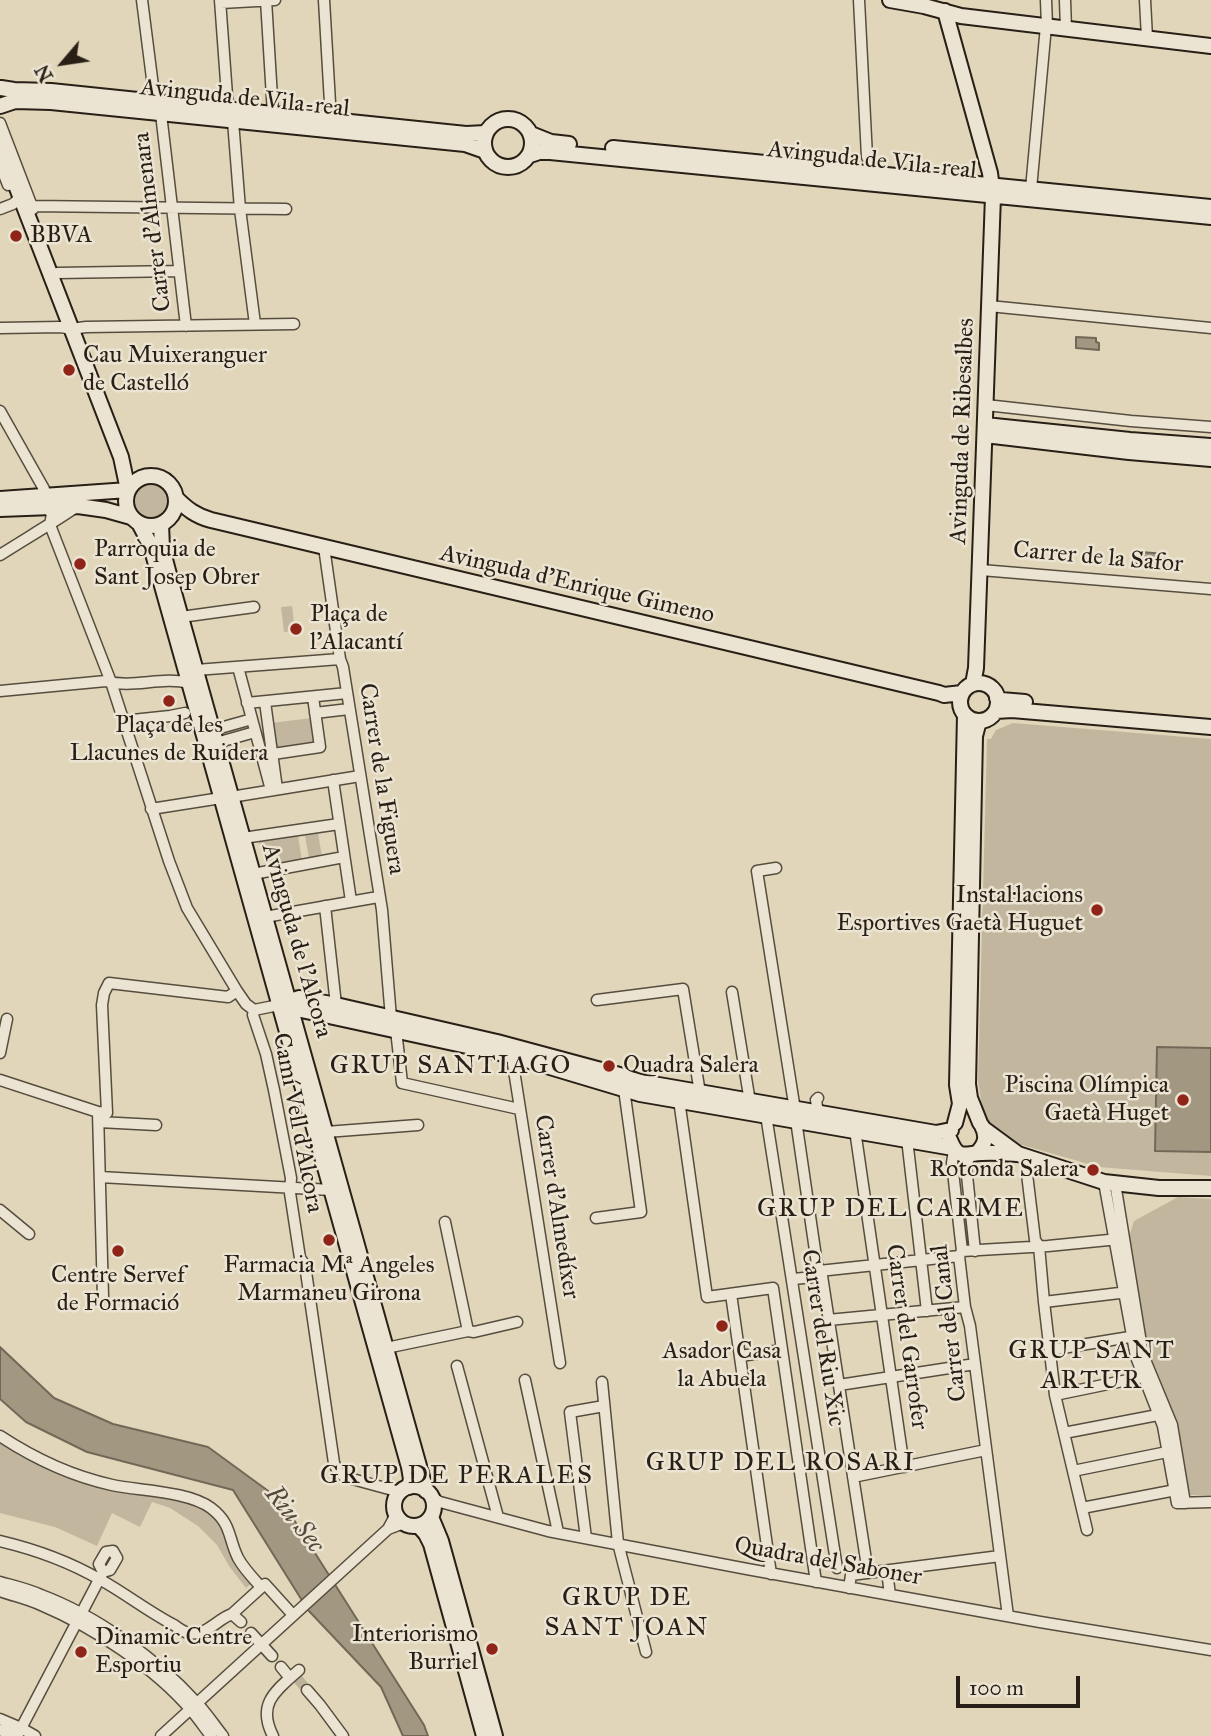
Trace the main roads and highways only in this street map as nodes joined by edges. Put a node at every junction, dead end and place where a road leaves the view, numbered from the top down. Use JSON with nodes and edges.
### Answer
{"nodes":[{"id":1,"x":890,"y":0,"type":"edge"},
{"id":2,"x":940,"y":7,"type":"edge"},
{"id":3,"x":1211,"y":46,"type":"edge"},
{"id":4,"x":1,"y":87,"type":"edge"},
{"id":5,"x":0,"y":106,"type":"edge"},
{"id":6,"x":158,"y":108,"type":"junction"},
{"id":7,"x":231,"y":115,"type":"junction"},
{"id":8,"x":486,"y":132,"type":"junction"},
{"id":9,"x":531,"y":134,"type":"junction"},
{"id":10,"x":0,"y":144,"type":"edge"},
{"id":11,"x":485,"y":151,"type":"junction"},
{"id":12,"x":530,"y":155,"type":"junction"},
{"id":13,"x":992,"y":191,"type":"junction"},
{"id":14,"x":1211,"y":207,"type":"edge"},
{"id":15,"x":1211,"y":217,"type":"edge"},
{"id":16,"x":985,"y":430,"type":"junction"},
{"id":17,"x":1211,"y":446,"type":"edge"},
{"id":18,"x":121,"y":457,"type":"junction"},
{"id":19,"x":1211,"y":459,"type":"edge"},
{"id":20,"x":143,"y":477,"type":"junction"},
{"id":21,"x":128,"y":490,"type":"junction"},
{"id":22,"x":176,"y":498,"type":"junction"},
{"id":23,"x":0,"y":499,"type":"edge"},
{"id":24,"x":45,"y":501,"type":"junction"},
{"id":25,"x":0,"y":509,"type":"edge"},
{"id":26,"x":200,"y":517,"type":"junction"},
{"id":27,"x":135,"y":520,"type":"junction"},
{"id":28,"x":165,"y":522,"type":"junction"},
{"id":29,"x":186,"y":676,"type":"junction"},
{"id":30,"x":968,"y":696,"type":"junction"},
{"id":31,"x":996,"y":704,"type":"junction"},
{"id":32,"x":1211,"y":718,"type":"edge"},
{"id":33,"x":979,"y":721,"type":"junction"},
{"id":34,"x":1211,"y":727,"type":"edge"},
{"id":35,"x":226,"y":797,"type":"junction"},
{"id":36,"x":286,"y":1005,"type":"junction"},
{"id":37,"x":394,"y":1024,"type":"junction"},
{"id":38,"x":625,"y":1083,"type":"junction"},
{"id":39,"x":642,"y":1088,"type":"junction"},
{"id":40,"x":701,"y":1099,"type":"junction"},
{"id":41,"x":751,"y":1107,"type":"junction"},
{"id":42,"x":795,"y":1115,"type":"junction"},
{"id":43,"x":856,"y":1125,"type":"junction"},
{"id":44,"x":982,"y":1126,"type":"junction"},
{"id":45,"x":953,"y":1127,"type":"junction"},
{"id":46,"x":954,"y":1149,"type":"junction"},
{"id":47,"x":974,"y":1154,"type":"junction"},
{"id":48,"x":1025,"y":1157,"type":"junction"},
{"id":49,"x":1159,"y":1188,"type":"junction"},
{"id":50,"x":1211,"y":1188,"type":"edge"},
{"id":51,"x":1211,"y":1197,"type":"edge"},
{"id":52,"x":404,"y":1490,"type":"junction"},
{"id":53,"x":430,"y":1507,"type":"junction"},
{"id":54,"x":484,"y":1736,"type":"edge"},
{"id":55,"x":495,"y":1736,"type":"edge"}],
"edges":[{"from":1,"to":2,"type":"main road"},
{"from":2,"to":3,"type":"main road"},
{"from":2,"to":13,"type":"main road","name":"Avinguda de Ribesalbes"},
{"from":4,"to":5,"type":"main road"},
{"from":4,"to":6,"type":"main road","name":"Avinguda de Vila-real"},
{"from":5,"to":6,"type":"main road","name":"Avinguda de Vila-real"},
{"from":6,"to":7,"type":"main road","name":"Avinguda de Vila-real"},
{"from":7,"to":8,"type":"main road","name":"Avinguda de Vila-real"},
{"from":7,"to":11,"type":"main road","name":"Avinguda de Vila-real"},
{"from":8,"to":9,"type":"main road"},
{"from":8,"to":11,"type":"main road"},
{"from":9,"to":12,"type":"main road"},
{"from":9,"to":13,"type":"main road","name":"Avinguda de Vila-real"},
{"from":10,"to":18,"type":"main road"},
{"from":11,"to":12,"type":"main road"},
{"from":12,"to":13,"type":"main road","name":"Avinguda de Vila-real"},
{"from":13,"to":14,"type":"main road","name":"Avinguda de Vila-real"},
{"from":13,"to":15,"type":"main road","name":"Avinguda de Vila-real"},
{"from":13,"to":16,"type":"main road","name":"Avinguda de Ribesalbes"},
{"from":16,"to":17,"type":"main road"},
{"from":16,"to":19,"type":"main road"},
{"from":16,"to":30,"type":"main road","name":"Avinguda de Ribesalbes"},
{"from":18,"to":20,"type":"main road"},
{"from":18,"to":21,"type":"main road"},
{"from":20,"to":21,"type":"main road"},
{"from":20,"to":22,"type":"main road"},
{"from":21,"to":24,"type":"main road"},
{"from":21,"to":27,"type":"main road"},
{"from":22,"to":26,"type":"main road","name":"Avinguda d'Enrique Gimeno"},
{"from":22,"to":28,"type":"main road"},
{"from":23,"to":24,"type":"main road"},
{"from":24,"to":25,"type":"main road"},
{"from":24,"to":27,"type":"main road"},
{"from":26,"to":28,"type":"main road","name":"Avinguda d'Enrique Gimeno"},
{"from":26,"to":30,"type":"main road","name":"Avinguda d'Enrique Gimeno"},
{"from":27,"to":28,"type":"main road"},
{"from":27,"to":29,"type":"main road","name":"Avinguda de l'Alcora"},
{"from":28,"to":29,"type":"main road","name":"Avinguda de l'Alcora"},
{"from":29,"to":35,"type":"main road","name":"Avinguda de l'Alcora"},
{"from":29,"to":35,"type":"main road","name":"Avinguda de l'Alcora"},
{"from":30,"to":31,"type":"main road"},
{"from":30,"to":33,"type":"main road"},
{"from":30,"to":45,"type":"main road","name":"Avinguda de Ribesalbes"},
{"from":31,"to":32,"type":"main road"},
{"from":31,"to":33,"type":"main road"},
{"from":31,"to":34,"type":"main road"},
{"from":33,"to":44,"type":"main road"},
{"from":35,"to":36,"type":"main road","name":"Avinguda de l'Alcora"},
{"from":35,"to":36,"type":"main road","name":"Avinguda de l'Alcora"},
{"from":36,"to":37,"type":"main road"},
{"from":36,"to":37,"type":"main road"},
{"from":36,"to":52,"type":"main road","name":"Avinguda de l'Alcora"},
{"from":36,"to":53,"type":"main road","name":"Avinguda de l'Alcora"},
{"from":37,"to":38,"type":"main road"},
{"from":37,"to":38,"type":"main road"},
{"from":38,"to":39,"type":"main road"},
{"from":39,"to":40,"type":"main road"},
{"from":39,"to":40,"type":"main road"},
{"from":40,"to":41,"type":"main road"},
{"from":41,"to":42,"type":"main road"},
{"from":41,"to":42,"type":"main road"},
{"from":42,"to":43,"type":"main road"},
{"from":42,"to":43,"type":"main road"},
{"from":43,"to":45,"type":"main road"},
{"from":43,"to":46,"type":"main road"},
{"from":44,"to":45,"type":"main road"},
{"from":44,"to":47,"type":"main road"},
{"from":44,"to":48,"type":"main road"},
{"from":45,"to":46,"type":"main road"},
{"from":46,"to":47,"type":"main road"},
{"from":47,"to":48,"type":"main road"},
{"from":48,"to":49,"type":"main road"},
{"from":49,"to":50,"type":"main road"},
{"from":49,"to":51,"type":"main road"},
{"from":52,"to":53,"type":"main road"},
{"from":52,"to":53,"type":"main road"},
{"from":53,"to":54,"type":"main road","name":"Avinguda de l'Alcora"},
{"from":53,"to":55,"type":"main road","name":"Avinguda de l'Alcora"}]}
